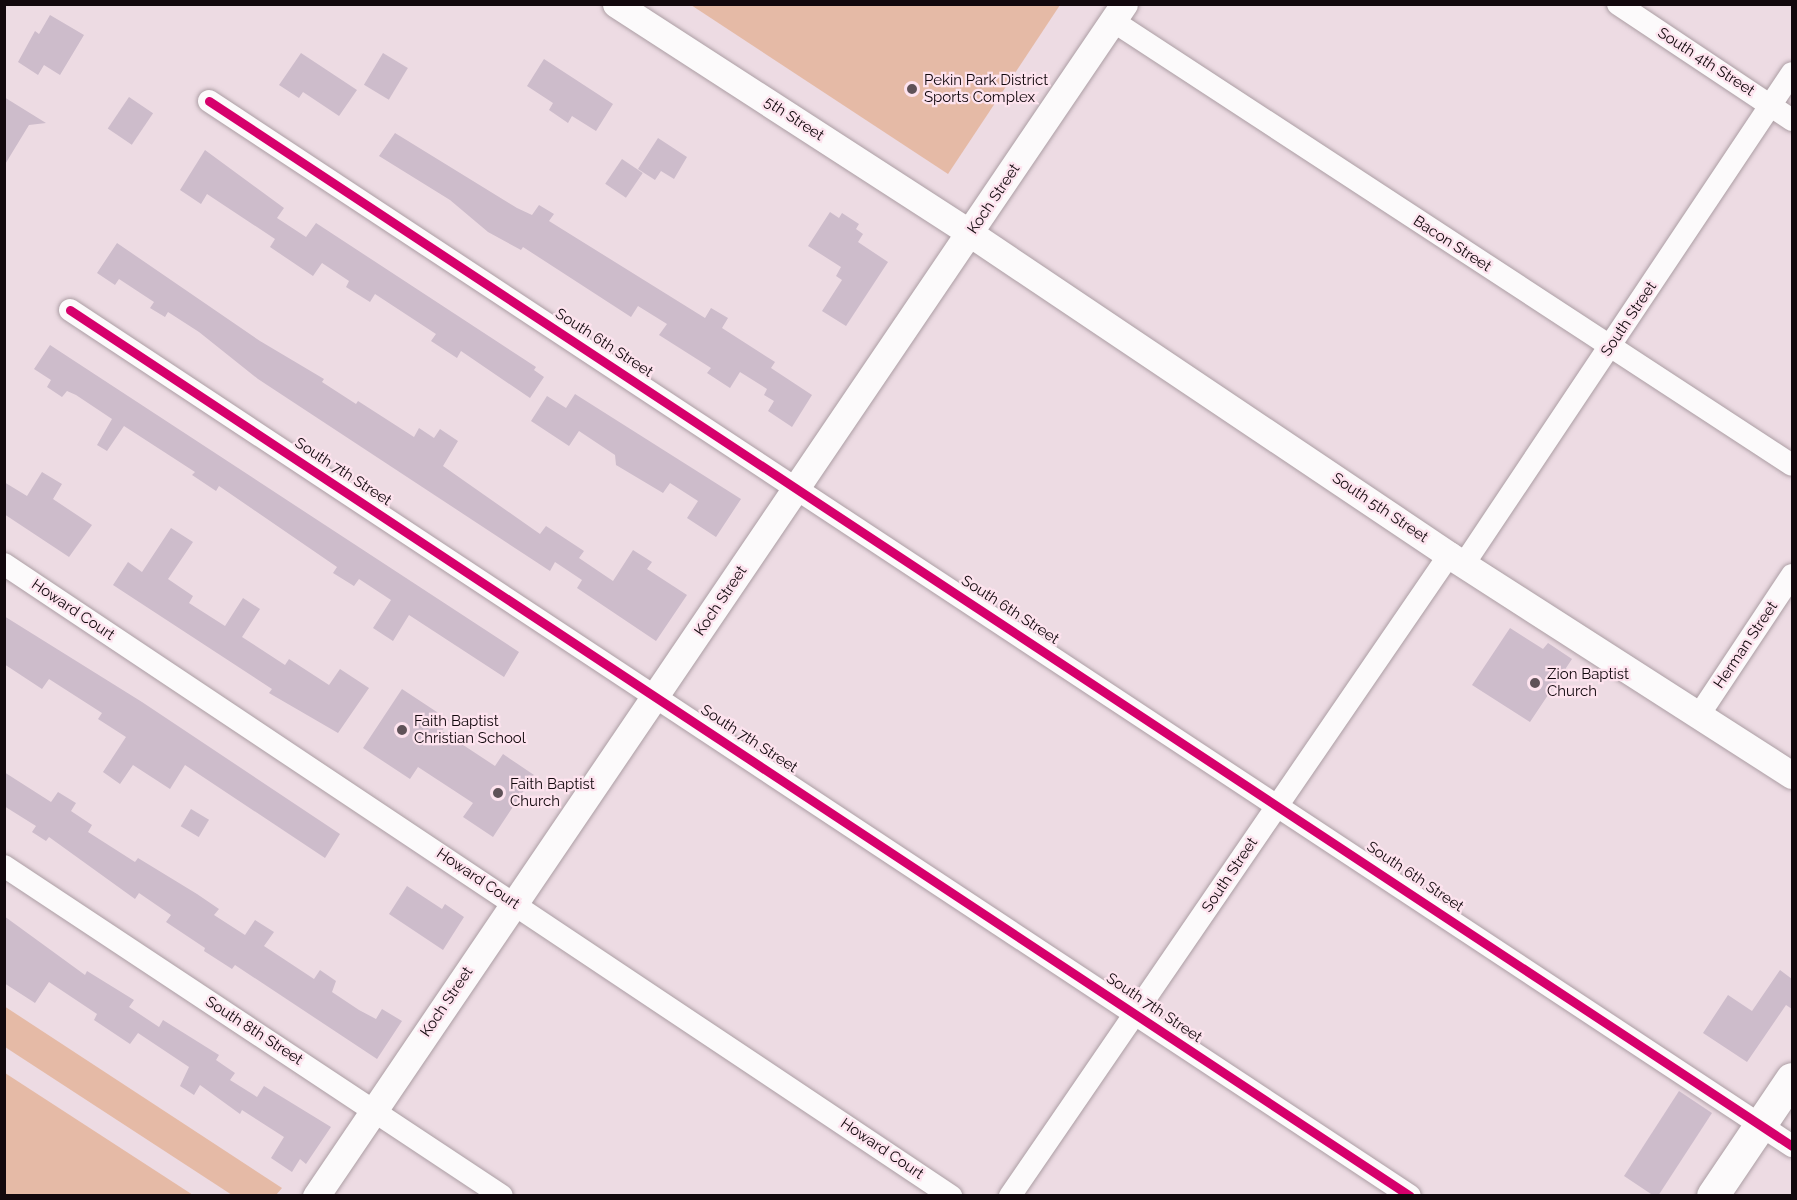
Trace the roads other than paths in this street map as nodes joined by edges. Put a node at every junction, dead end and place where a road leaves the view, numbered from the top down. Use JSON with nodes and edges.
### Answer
{"nodes":[{"id":1,"x":616,"y":4,"type":"edge"},
{"id":2,"x":1618,"y":4,"type":"edge"},
{"id":3,"x":1118,"y":13,"type":"edge"},
{"id":4,"x":1792,"y":73,"type":"edge"},
{"id":5,"x":209,"y":100,"type":"dead end"},
{"id":6,"x":1771,"y":105,"type":"junction"},
{"id":7,"x":1792,"y":120,"type":"edge"},
{"id":8,"x":971,"y":234,"type":"junction"},
{"id":9,"x":70,"y":310,"type":"dead end"},
{"id":10,"x":1610,"y":347,"type":"junction"},
{"id":11,"x":1792,"y":465,"type":"edge"},
{"id":12,"x":798,"y":489,"type":"junction"},
{"id":13,"x":1457,"y":560,"type":"junction"},
{"id":14,"x":4,"y":564,"type":"edge"},
{"id":15,"x":1792,"y":575,"type":"edge"},
{"id":16,"x":656,"y":696,"type":"junction"},
{"id":17,"x":1699,"y":715,"type":"junction"},
{"id":18,"x":1792,"y":775,"type":"edge"},
{"id":19,"x":1278,"y":804,"type":"junction"},
{"id":20,"x":4,"y":866,"type":"edge"},
{"id":21,"x":515,"y":903,"type":"junction"},
{"id":22,"x":1135,"y":1013,"type":"junction"},
{"id":23,"x":1792,"y":1079,"type":"edge"},
{"id":24,"x":374,"y":1110,"type":"junction"},
{"id":25,"x":1761,"y":1126,"type":"junction"},
{"id":26,"x":1792,"y":1146,"type":"edge"},
{"id":27,"x":316,"y":1196,"type":"edge"},
{"id":28,"x":502,"y":1196,"type":"edge"},
{"id":29,"x":951,"y":1196,"type":"edge"},
{"id":30,"x":1010,"y":1196,"type":"edge"},
{"id":31,"x":1410,"y":1196,"type":"edge"},
{"id":32,"x":1713,"y":1196,"type":"edge"}],
"edges":[{"from":1,"to":8,"type":"street","name":"5th Street"},
{"from":2,"to":6,"type":"street","name":"South 4th Street"},
{"from":3,"to":8,"type":"street","name":"Koch Street"},
{"from":3,"to":10,"type":"street","name":"Bacon Street"},
{"from":4,"to":6,"type":"street","name":"South Street"},
{"from":5,"to":12,"type":"street","name":"South 6th Street"},
{"from":6,"to":7,"type":"street","name":"South 4th Street"},
{"from":6,"to":10,"type":"street","name":"South Street"},
{"from":8,"to":12,"type":"street","name":"Koch Street"},
{"from":8,"to":13,"type":"street","name":"South 5th Street"},
{"from":9,"to":16,"type":"street","name":"South 7th Street"},
{"from":10,"to":11,"type":"street","name":"Bacon Street"},
{"from":10,"to":13,"type":"street","name":"South Street"},
{"from":12,"to":16,"type":"street","name":"Koch Street"},
{"from":12,"to":19,"type":"street","name":"South 6th Street"},
{"from":13,"to":17,"type":"street","name":"South 5th Street"},
{"from":13,"to":19,"type":"street","name":"South Street"},
{"from":14,"to":21,"type":"street","name":"Howard Court"},
{"from":15,"to":17,"type":"street","name":"Herman Street"},
{"from":16,"to":21,"type":"street","name":"Koch Street"},
{"from":16,"to":22,"type":"street","name":"South 7th Street"},
{"from":17,"to":18,"type":"street","name":"South 5th Street"},
{"from":19,"to":22,"type":"street","name":"South Street"},
{"from":19,"to":25,"type":"street","name":"South 6th Street"},
{"from":20,"to":24,"type":"street","name":"South 8th Street"},
{"from":21,"to":24,"type":"street","name":"Koch Street"},
{"from":21,"to":29,"type":"street","name":"Howard Court"},
{"from":22,"to":30,"type":"street","name":"South Street"},
{"from":22,"to":31,"type":"street","name":"South 7th Street"},
{"from":23,"to":25,"type":"main road"},
{"from":24,"to":27,"type":"street","name":"Koch Street"},
{"from":24,"to":28,"type":"street","name":"South 8th Street"},
{"from":25,"to":26,"type":"street","name":"South 6th Street"},
{"from":25,"to":32,"type":"main road"}]}
